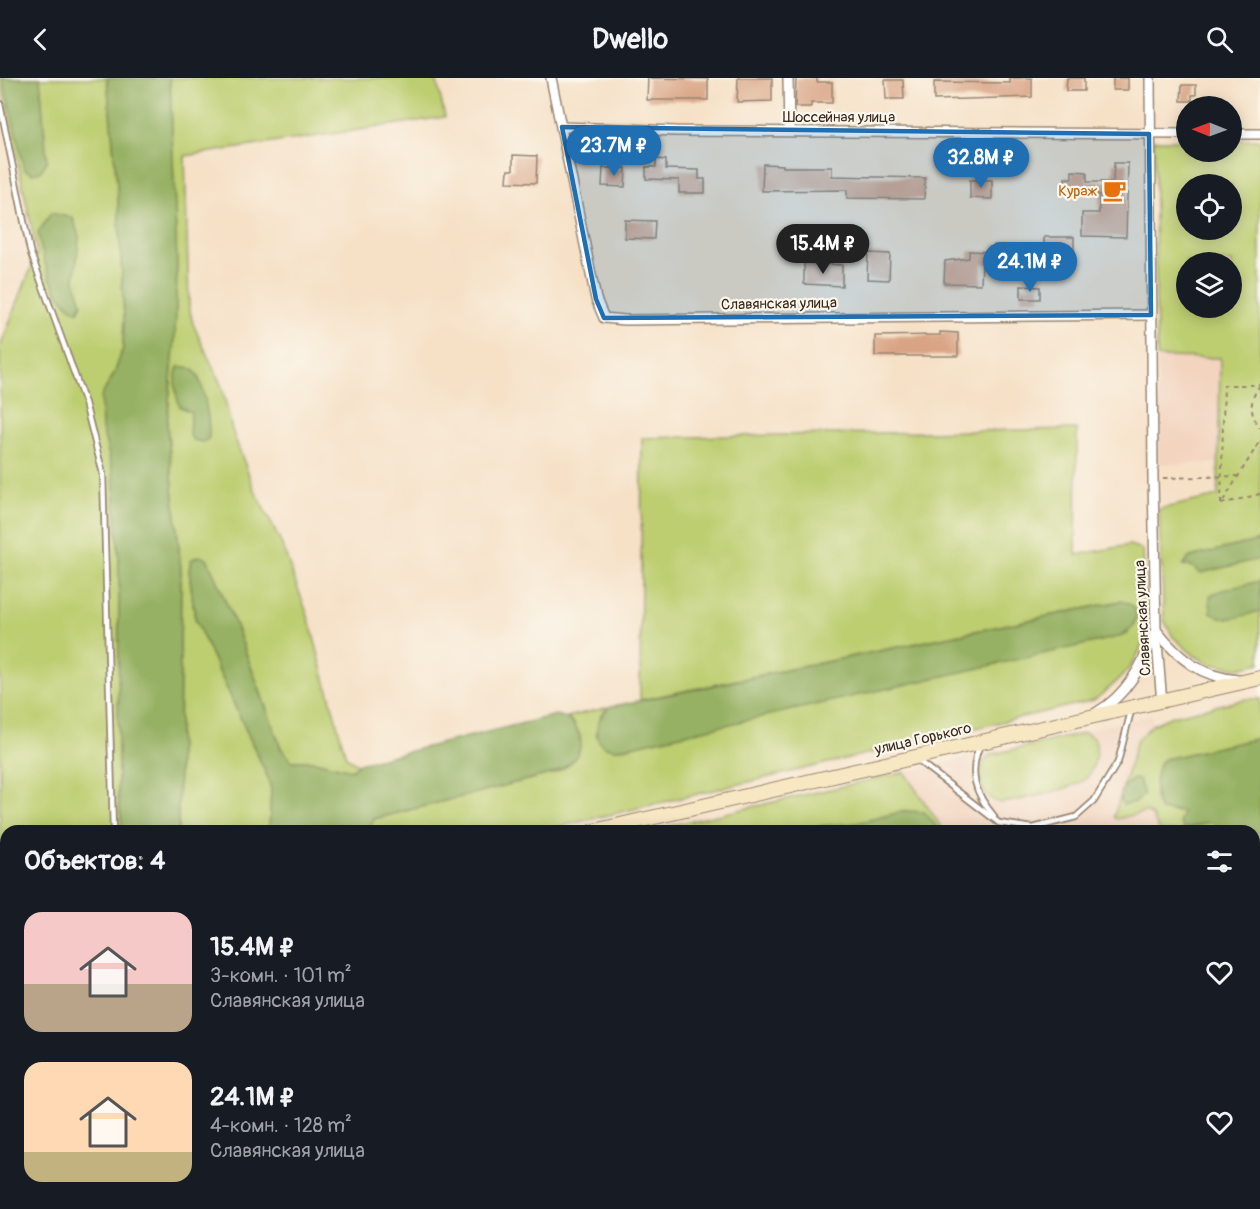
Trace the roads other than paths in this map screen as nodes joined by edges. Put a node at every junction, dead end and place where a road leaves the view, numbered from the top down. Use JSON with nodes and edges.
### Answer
{"nodes":[{"id":1,"x":551,"y":78,"type":"edge"},
{"id":2,"x":789,"y":78,"type":"edge"},
{"id":3,"x":1150,"y":78,"type":"edge"},
{"id":4,"x":0,"y":104,"type":"edge"},
{"id":5,"x":2,"y":120,"type":"edge"},
{"id":6,"x":562,"y":127,"type":"junction"},
{"id":7,"x":789,"y":131,"type":"junction"},
{"id":8,"x":1149,"y":134,"type":"junction"},
{"id":9,"x":1176,"y":134,"type":"edge"},
{"id":10,"x":1242,"y":134,"type":"edge"},
{"id":11,"x":1260,"y":134,"type":"edge"},
{"id":12,"x":1151,"y":315,"type":"junction"},
{"id":13,"x":1156,"y":630,"type":"junction"},
{"id":14,"x":1255,"y":680,"type":"edge"},
{"id":15,"x":1162,"y":703,"type":"junction"},
{"id":16,"x":1131,"y":710,"type":"junction"},
{"id":17,"x":1085,"y":720,"type":"junction"},
{"id":18,"x":981,"y":743,"type":"junction"},
{"id":19,"x":914,"y":758,"type":"junction"},
{"id":20,"x":999,"y":823,"type":"junction"},
{"id":21,"x":112,"y":825,"type":"edge"},
{"id":22,"x":620,"y":825,"type":"edge"},
{"id":23,"x":1012,"y":825,"type":"edge"},
{"id":24,"x":1044,"y":825,"type":"edge"}],
"edges":[{"from":1,"to":6,"type":"street","name":"Славянская улица"},
{"from":2,"to":7,"type":"street"},
{"from":3,"to":8,"type":"street","name":"Славянская улица"},
{"from":4,"to":5,"type":"lane"},
{"from":5,"to":21,"type":"lane"},
{"from":6,"to":7,"type":"street","name":"Шоссейная улица"},
{"from":6,"to":12,"type":"street","name":"Славянская улица"},
{"from":7,"to":8,"type":"street","name":"Шоссейная улица"},
{"from":8,"to":9,"type":"street","name":"Шоссейная улица"},
{"from":8,"to":12,"type":"street","name":"Славянская улица"},
{"from":10,"to":11,"type":"street"},
{"from":12,"to":13,"type":"street","name":"Славянская улица"},
{"from":13,"to":14,"type":"street"},
{"from":13,"to":15,"type":"street","name":"Славянская улица"},
{"from":13,"to":17,"type":"street"},
{"from":14,"to":15,"type":"main road","name":"улица Горького"},
{"from":15,"to":16,"type":"main road","name":"улица Горького"},
{"from":16,"to":17,"type":"main road","name":"улица Горького"},
{"from":16,"to":24,"type":"lane"},
{"from":17,"to":18,"type":"main road","name":"улица Горького"},
{"from":18,"to":19,"type":"main road","name":"улица Горького"},
{"from":18,"to":20,"type":"lane"},
{"from":19,"to":20,"type":"lane"},
{"from":19,"to":22,"type":"main road","name":"улица Горького"},
{"from":20,"to":23,"type":"lane"}]}
